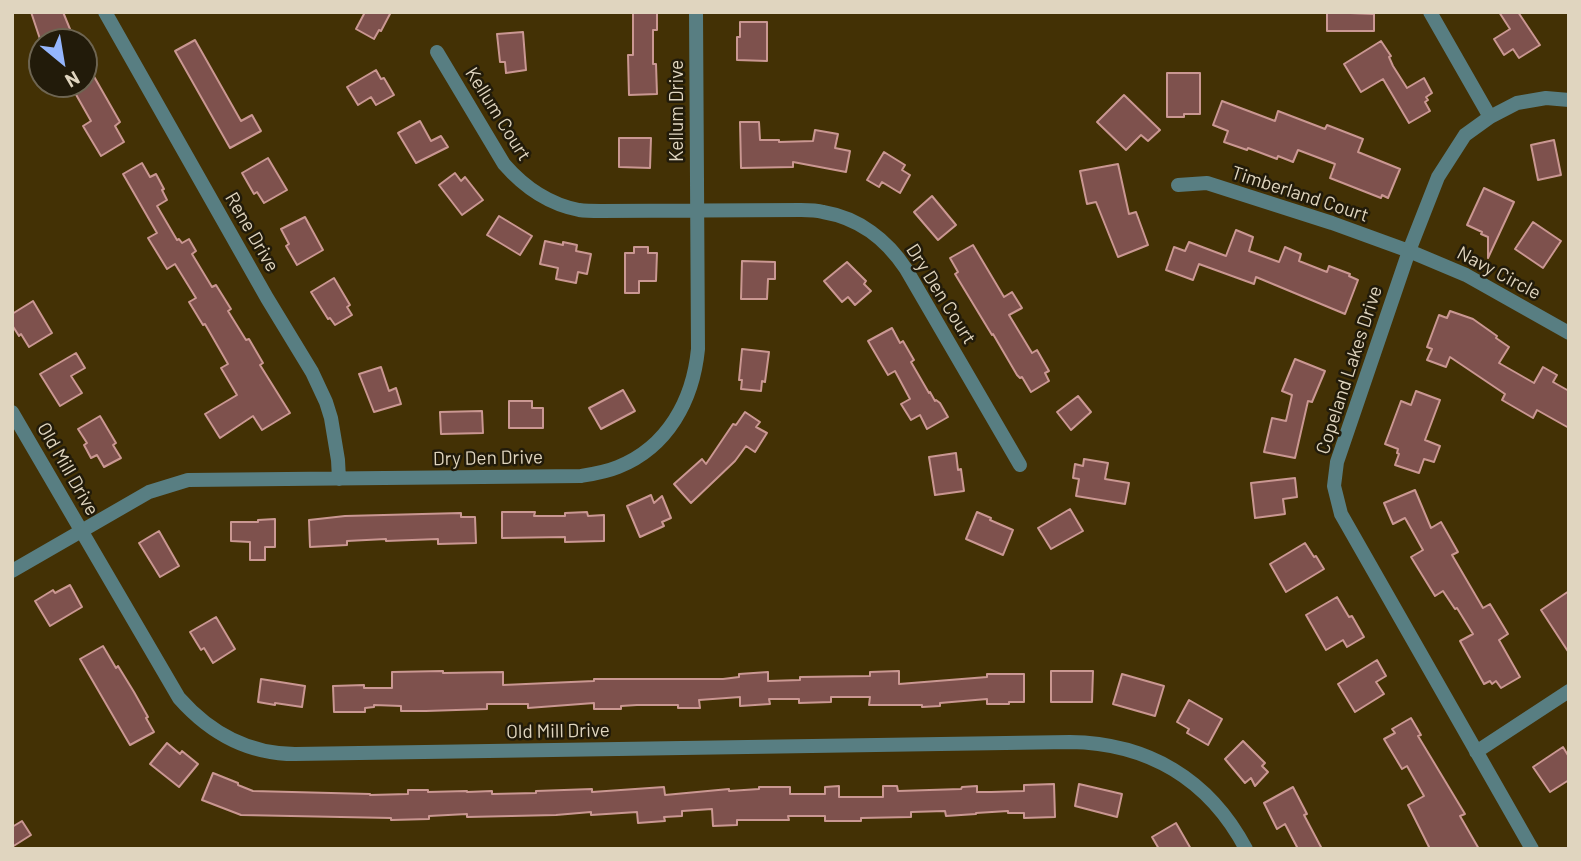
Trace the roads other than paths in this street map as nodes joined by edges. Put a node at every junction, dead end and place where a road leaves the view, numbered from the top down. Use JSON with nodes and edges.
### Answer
{"nodes":[{"id":1,"x":104,"y":12,"type":"edge"},
{"id":2,"x":696,"y":12,"type":"edge"},
{"id":3,"x":1430,"y":12,"type":"edge"},
{"id":4,"x":437,"y":52,"type":"dead end"},
{"id":5,"x":1569,"y":100,"type":"edge"},
{"id":6,"x":1490,"y":117,"type":"junction"},
{"id":7,"x":1178,"y":185,"type":"dead end"},
{"id":8,"x":697,"y":211,"type":"junction"},
{"id":9,"x":1409,"y":251,"type":"junction"},
{"id":10,"x":1569,"y":333,"type":"edge"},
{"id":11,"x":12,"y":412,"type":"edge"},
{"id":12,"x":1020,"y":464,"type":"dead end"},
{"id":13,"x":338,"y":479,"type":"junction"},
{"id":14,"x":82,"y":531,"type":"junction"},
{"id":15,"x":12,"y":571,"type":"edge"},
{"id":16,"x":1569,"y":691,"type":"edge"},
{"id":17,"x":1476,"y":752,"type":"junction"},
{"id":18,"x":1246,"y":849,"type":"edge"},
{"id":19,"x":1532,"y":849,"type":"edge"}],
"edges":[{"from":1,"to":13,"type":"street","name":"Rene Drive"},
{"from":2,"to":8,"type":"street","name":"Kellum Drive"},
{"from":3,"to":6,"type":"street"},
{"from":4,"to":8,"type":"street","name":"Kellum Court"},
{"from":5,"to":6,"type":"street","name":"Copeland Lakes Drive"},
{"from":6,"to":9,"type":"street","name":"Copeland Lakes Drive"},
{"from":7,"to":9,"type":"street","name":"Timberland Court"},
{"from":8,"to":12,"type":"street","name":"Dry Den Court"},
{"from":8,"to":13,"type":"street","name":"Dry Den Drive"},
{"from":9,"to":10,"type":"street","name":"Navy Circle"},
{"from":9,"to":17,"type":"street","name":"Copeland Lakes Drive"},
{"from":11,"to":14,"type":"street","name":"Old Mill Drive"},
{"from":13,"to":14,"type":"street","name":"Dry Den Drive"},
{"from":14,"to":15,"type":"street","name":"Dry Den Drive"},
{"from":14,"to":18,"type":"street","name":"Old Mill Drive"},
{"from":16,"to":17,"type":"street"},
{"from":17,"to":19,"type":"street","name":"Copeland Lakes Drive"}]}
